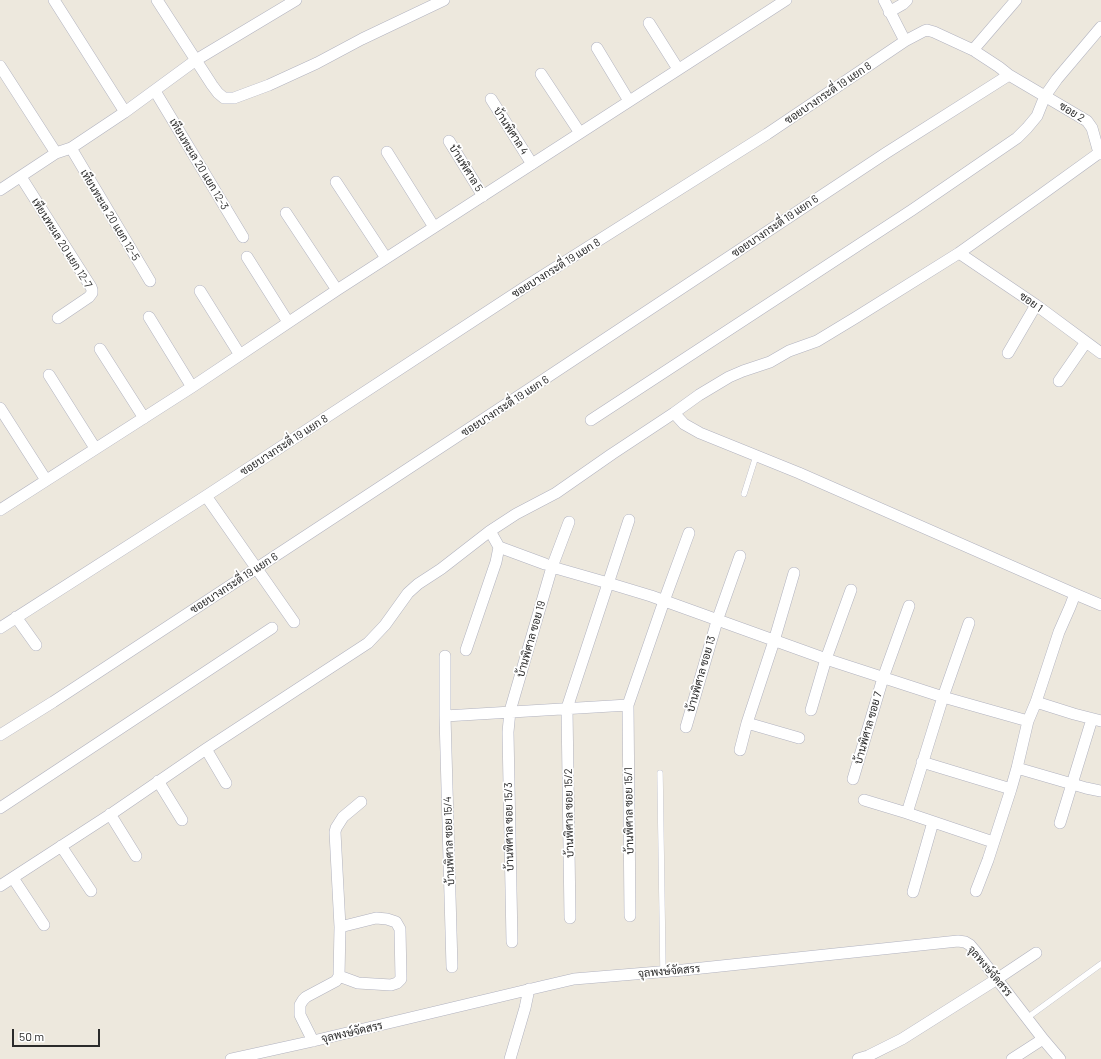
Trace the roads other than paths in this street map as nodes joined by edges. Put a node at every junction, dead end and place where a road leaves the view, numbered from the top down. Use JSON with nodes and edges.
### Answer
{"nodes":[{"id":1,"x":54,"y":0,"type":"edge"},
{"id":2,"x":157,"y":0,"type":"edge"},
{"id":3,"x":296,"y":0,"type":"edge"},
{"id":4,"x":444,"y":0,"type":"edge"},
{"id":5,"x":786,"y":0,"type":"edge"},
{"id":6,"x":884,"y":0,"type":"edge"},
{"id":7,"x":907,"y":0,"type":"edge"},
{"id":8,"x":1016,"y":0,"type":"edge"},
{"id":9,"x":889,"y":12,"type":"junction"},
{"id":10,"x":649,"y":22,"type":"dead end"},
{"id":11,"x":1101,"y":27,"type":"edge"},
{"id":12,"x":906,"y":40,"type":"junction"},
{"id":13,"x":596,"y":48,"type":"dead end"},
{"id":14,"x":973,"y":50,"type":"junction"},
{"id":15,"x":196,"y":60,"type":"junction"},
{"id":16,"x":0,"y":66,"type":"edge"},
{"id":17,"x":678,"y":69,"type":"junction"},
{"id":18,"x":541,"y":74,"type":"dead end"},
{"id":19,"x":1009,"y":75,"type":"junction"},
{"id":20,"x":155,"y":91,"type":"junction"},
{"id":21,"x":1046,"y":96,"type":"junction"},
{"id":22,"x":491,"y":99,"type":"dead end"},
{"id":23,"x":629,"y":101,"type":"junction"},
{"id":24,"x":125,"y":112,"type":"junction"},
{"id":25,"x":580,"y":133,"type":"junction"},
{"id":26,"x":449,"y":141,"type":"dead end"},
{"id":27,"x":71,"y":148,"type":"junction"},
{"id":28,"x":387,"y":152,"type":"dead end"},
{"id":29,"x":56,"y":153,"type":"junction"},
{"id":30,"x":1100,"y":154,"type":"edge"},
{"id":31,"x":532,"y":164,"type":"junction"},
{"id":32,"x":21,"y":177,"type":"junction"},
{"id":33,"x":336,"y":182,"type":"dead end"},
{"id":34,"x":0,"y":190,"type":"edge"},
{"id":35,"x":483,"y":196,"type":"junction"},
{"id":36,"x":286,"y":213,"type":"dead end"},
{"id":37,"x":434,"y":227,"type":"junction"},
{"id":38,"x":242,"y":237,"type":"dead end"},
{"id":39,"x":958,"y":253,"type":"junction"},
{"id":40,"x":247,"y":257,"type":"dead end"},
{"id":41,"x":386,"y":258,"type":"junction"},
{"id":42,"x":150,"y":281,"type":"dead end"},
{"id":43,"x":337,"y":290,"type":"junction"},
{"id":44,"x":200,"y":291,"type":"dead end"},
{"id":45,"x":1036,"y":305,"type":"junction"},
{"id":46,"x":149,"y":317,"type":"dead end"},
{"id":47,"x":58,"y":318,"type":"dead end"},
{"id":48,"x":288,"y":322,"type":"junction"},
{"id":49,"x":1086,"y":342,"type":"junction"},
{"id":50,"x":100,"y":349,"type":"dead end"},
{"id":51,"x":1008,"y":353,"type":"dead end"},
{"id":52,"x":1101,"y":353,"type":"edge"},
{"id":53,"x":240,"y":355,"type":"junction"},
{"id":54,"x":49,"y":375,"type":"dead end"},
{"id":55,"x":1059,"y":381,"type":"dead end"},
{"id":56,"x":192,"y":387,"type":"junction"},
{"id":57,"x":0,"y":408,"type":"edge"},
{"id":58,"x":674,"y":413,"type":"junction"},
{"id":59,"x":144,"y":418,"type":"junction"},
{"id":60,"x":591,"y":420,"type":"dead end"},
{"id":61,"x":95,"y":448,"type":"junction"},
{"id":62,"x":756,"y":456,"type":"junction"},
{"id":63,"x":46,"y":480,"type":"junction"},
{"id":64,"x":744,"y":494,"type":"dead end"},
{"id":65,"x":206,"y":496,"type":"junction"},
{"id":66,"x":0,"y":510,"type":"edge"},
{"id":67,"x":629,"y":520,"type":"dead end"},
{"id":68,"x":570,"y":522,"type":"dead end"},
{"id":69,"x":490,"y":531,"type":"junction"},
{"id":70,"x":689,"y":533,"type":"dead end"},
{"id":71,"x":499,"y":547,"type":"junction"},
{"id":72,"x":740,"y":556,"type":"dead end"},
{"id":73,"x":549,"y":565,"type":"junction"},
{"id":74,"x":257,"y":568,"type":"junction"},
{"id":75,"x":794,"y":573,"type":"dead end"},
{"id":76,"x":608,"y":583,"type":"junction"},
{"id":77,"x":851,"y":590,"type":"dead end"},
{"id":78,"x":1075,"y":594,"type":"junction"},
{"id":79,"x":664,"y":601,"type":"junction"},
{"id":80,"x":1101,"y":605,"type":"edge"},
{"id":81,"x":910,"y":606,"type":"dead end"},
{"id":82,"x":16,"y":617,"type":"junction"},
{"id":83,"x":717,"y":621,"type":"junction"},
{"id":84,"x":294,"y":622,"type":"dead end"},
{"id":85,"x":969,"y":623,"type":"dead end"},
{"id":86,"x":0,"y":628,"type":"edge"},
{"id":87,"x":272,"y":628,"type":"dead end"},
{"id":88,"x":774,"y":640,"type":"junction"},
{"id":89,"x":36,"y":645,"type":"dead end"},
{"id":90,"x":466,"y":650,"type":"dead end"},
{"id":91,"x":445,"y":656,"type":"dead end"},
{"id":92,"x":826,"y":659,"type":"junction"},
{"id":93,"x":883,"y":678,"type":"junction"},
{"id":94,"x":943,"y":697,"type":"junction"},
{"id":95,"x":1036,"y":702,"type":"junction"},
{"id":96,"x":628,"y":705,"type":"junction"},
{"id":97,"x":567,"y":708,"type":"junction"},
{"id":98,"x":811,"y":710,"type":"dead end"},
{"id":99,"x":510,"y":711,"type":"junction"},
{"id":100,"x":445,"y":716,"type":"junction"},
{"id":101,"x":1096,"y":720,"type":"edge"},
{"id":102,"x":1028,"y":721,"type":"junction"},
{"id":103,"x":747,"y":723,"type":"junction"},
{"id":104,"x":686,"y":727,"type":"dead end"},
{"id":105,"x":0,"y":735,"type":"edge"},
{"id":106,"x":800,"y":738,"type":"dead end"},
{"id":107,"x":206,"y":749,"type":"junction"},
{"id":108,"x":740,"y":750,"type":"dead end"},
{"id":109,"x":922,"y":762,"type":"junction"},
{"id":110,"x":1017,"y":768,"type":"junction"},
{"id":111,"x":660,"y":773,"type":"dead end"},
{"id":112,"x":853,"y":779,"type":"dead end"},
{"id":113,"x":158,"y":781,"type":"junction"},
{"id":114,"x":226,"y":783,"type":"dead end"},
{"id":115,"x":1072,"y":784,"type":"junction"},
{"id":116,"x":1011,"y":789,"type":"junction"},
{"id":117,"x":1101,"y":791,"type":"edge"},
{"id":118,"x":864,"y":800,"type":"dead end"},
{"id":119,"x":361,"y":802,"type":"dead end"},
{"id":120,"x":0,"y":808,"type":"edge"},
{"id":121,"x":907,"y":813,"type":"junction"},
{"id":122,"x":110,"y":814,"type":"junction"},
{"id":123,"x":182,"y":820,"type":"dead end"},
{"id":124,"x":933,"y":822,"type":"junction"},
{"id":125,"x":1060,"y":823,"type":"dead end"},
{"id":126,"x":993,"y":842,"type":"junction"},
{"id":127,"x":61,"y":846,"type":"junction"},
{"id":128,"x":136,"y":856,"type":"dead end"},
{"id":129,"x":13,"y":878,"type":"junction"},
{"id":130,"x":0,"y":886,"type":"edge"},
{"id":131,"x":91,"y":891,"type":"dead end"},
{"id":132,"x":976,"y":891,"type":"dead end"},
{"id":133,"x":913,"y":892,"type":"dead end"},
{"id":134,"x":630,"y":916,"type":"dead end"},
{"id":135,"x":570,"y":918,"type":"dead end"},
{"id":136,"x":44,"y":925,"type":"dead end"},
{"id":137,"x":340,"y":927,"type":"junction"},
{"id":138,"x":512,"y":942,"type":"dead end"},
{"id":139,"x":1036,"y":953,"type":"dead end"},
{"id":140,"x":1101,"y":964,"type":"edge"},
{"id":141,"x":452,"y":967,"type":"dead end"},
{"id":142,"x":664,"y":972,"type":"junction"},
{"id":143,"x":339,"y":976,"type":"junction"},
{"id":144,"x":997,"y":979,"type":"junction"},
{"id":145,"x":529,"y":989,"type":"junction"},
{"id":146,"x":1027,"y":1018,"type":"junction"},
{"id":147,"x":1043,"y":1039,"type":"junction"},
{"id":148,"x":313,"y":1041,"type":"junction"},
{"id":149,"x":231,"y":1059,"type":"edge"},
{"id":150,"x":510,"y":1059,"type":"edge"},
{"id":151,"x":858,"y":1059,"type":"edge"},
{"id":152,"x":1012,"y":1059,"type":"edge"},
{"id":153,"x":1060,"y":1059,"type":"edge"}],
"edges":[{"from":1,"to":24,"type":"street"},
{"from":2,"to":15,"type":"street"},
{"from":3,"to":15,"type":"street"},
{"from":4,"to":15,"type":"street"},
{"from":5,"to":17,"type":"street"},
{"from":6,"to":9,"type":"street"},
{"from":7,"to":9,"type":"street"},
{"from":8,"to":14,"type":"street"},
{"from":9,"to":12,"type":"street"},
{"from":10,"to":17,"type":"street"},
{"from":11,"to":21,"type":"street"},
{"from":12,"to":14,"type":"street","name":"ซอยบางกระดี่ 19 แยก 8"},
{"from":12,"to":65,"type":"street","name":"ซอยบางกระดี่ 19 แยก 8"},
{"from":13,"to":23,"type":"street"},
{"from":14,"to":19,"type":"street","name":"ซอย 2"},
{"from":15,"to":20,"type":"street"},
{"from":16,"to":29,"type":"street"},
{"from":17,"to":23,"type":"street"},
{"from":18,"to":25,"type":"street"},
{"from":19,"to":21,"type":"street","name":"ซอย 2"},
{"from":19,"to":74,"type":"street","name":"ซอยบางกระดี่ 19 แยก 6"},
{"from":20,"to":24,"type":"street"},
{"from":20,"to":38,"type":"street","name":"เทียนทะเล 20 แยก 12-3"},
{"from":21,"to":30,"type":"street","name":"ซอย 2"},
{"from":21,"to":60,"type":"street"},
{"from":22,"to":31,"type":"street","name":"บ้านพิศาล 4"},
{"from":23,"to":25,"type":"street"},
{"from":24,"to":27,"type":"street"},
{"from":25,"to":31,"type":"street"},
{"from":26,"to":35,"type":"street","name":"บ้านพิศาล 5"},
{"from":27,"to":29,"type":"street"},
{"from":27,"to":42,"type":"street","name":"เทียนทะเล 20 แยก 12-5"},
{"from":28,"to":37,"type":"street"},
{"from":29,"to":32,"type":"street"},
{"from":30,"to":39,"type":"street"},
{"from":31,"to":35,"type":"street"},
{"from":32,"to":34,"type":"street"},
{"from":32,"to":47,"type":"street","name":"เทียนทะเล 20 แยก 12-7"},
{"from":33,"to":41,"type":"street"},
{"from":35,"to":37,"type":"street"},
{"from":36,"to":43,"type":"street"},
{"from":37,"to":41,"type":"street"},
{"from":39,"to":45,"type":"street","name":"ซอย 1"},
{"from":39,"to":58,"type":"street"},
{"from":40,"to":48,"type":"street"},
{"from":41,"to":43,"type":"street"},
{"from":43,"to":48,"type":"street"},
{"from":44,"to":53,"type":"street"},
{"from":45,"to":49,"type":"street","name":"ซอย 1"},
{"from":45,"to":51,"type":"street"},
{"from":46,"to":56,"type":"street"},
{"from":48,"to":53,"type":"street"},
{"from":49,"to":52,"type":"street","name":"ซอย 1"},
{"from":49,"to":55,"type":"street"},
{"from":50,"to":59,"type":"street"},
{"from":53,"to":56,"type":"street"},
{"from":54,"to":61,"type":"street"},
{"from":56,"to":59,"type":"street"},
{"from":57,"to":63,"type":"street"},
{"from":58,"to":62,"type":"street"},
{"from":58,"to":69,"type":"street"},
{"from":59,"to":61,"type":"street"},
{"from":61,"to":63,"type":"street"},
{"from":62,"to":64,"type":"lane"},
{"from":62,"to":78,"type":"street"},
{"from":63,"to":66,"type":"street"},
{"from":65,"to":74,"type":"street"},
{"from":65,"to":82,"type":"street"},
{"from":67,"to":76,"type":"street","name":"บ้านพิศาล ซอย 15/2"},
{"from":68,"to":73,"type":"street","name":"บ้านพิศาล ซอย 19"},
{"from":69,"to":71,"type":"street"},
{"from":69,"to":107,"type":"street"},
{"from":70,"to":79,"type":"street","name":"บ้านพิศาล ซอย 15/1"},
{"from":71,"to":73,"type":"street"},
{"from":71,"to":90,"type":"street"},
{"from":72,"to":83,"type":"street","name":"บ้านพิศาล ซอย 13"},
{"from":73,"to":76,"type":"street"},
{"from":73,"to":99,"type":"street","name":"บ้านพิศาล ซอย 19"},
{"from":74,"to":84,"type":"street"},
{"from":74,"to":105,"type":"street","name":"ซอยบางกระดี่ 19 แยก 6"},
{"from":75,"to":88,"type":"street"},
{"from":76,"to":79,"type":"street"},
{"from":76,"to":97,"type":"street","name":"บ้านพิศาล ซอย 15/2"},
{"from":77,"to":92,"type":"street"},
{"from":78,"to":80,"type":"street"},
{"from":78,"to":95,"type":"street"},
{"from":79,"to":83,"type":"street"},
{"from":79,"to":96,"type":"street","name":"บ้านพิศาล ซอย 15/1"},
{"from":81,"to":93,"type":"street","name":"บ้านพิศาล ซอย 7"},
{"from":82,"to":86,"type":"street"},
{"from":82,"to":89,"type":"street"},
{"from":83,"to":88,"type":"street"},
{"from":83,"to":104,"type":"street","name":"บ้านพิศาล ซอย 13"},
{"from":85,"to":94,"type":"street"},
{"from":87,"to":120,"type":"street"},
{"from":88,"to":92,"type":"street"},
{"from":88,"to":103,"type":"street"},
{"from":91,"to":100,"type":"street","name":"บ้านพิศาล ซอย 15/4"},
{"from":92,"to":93,"type":"street"},
{"from":92,"to":98,"type":"street"},
{"from":93,"to":94,"type":"street"},
{"from":93,"to":112,"type":"street","name":"บ้านพิศาล ซอย 7"},
{"from":94,"to":102,"type":"street"},
{"from":94,"to":109,"type":"street"},
{"from":95,"to":101,"type":"street"},
{"from":95,"to":102,"type":"street"},
{"from":96,"to":97,"type":"street"},
{"from":96,"to":134,"type":"street","name":"บ้านพิศาล ซอย 15/1"},
{"from":97,"to":99,"type":"street"},
{"from":97,"to":135,"type":"street","name":"บ้านพิศาล ซอย 15/2"},
{"from":99,"to":100,"type":"street"},
{"from":99,"to":138,"type":"street","name":"บ้านพิศาล ซอย 15/3"},
{"from":100,"to":141,"type":"street","name":"บ้านพิศาล ซอย 15/4"},
{"from":101,"to":115,"type":"street"},
{"from":102,"to":110,"type":"street"},
{"from":103,"to":106,"type":"street"},
{"from":103,"to":108,"type":"street"},
{"from":107,"to":113,"type":"street"},
{"from":107,"to":114,"type":"street"},
{"from":109,"to":116,"type":"street"},
{"from":109,"to":121,"type":"street"},
{"from":110,"to":115,"type":"street"},
{"from":110,"to":116,"type":"street"},
{"from":111,"to":142,"type":"lane"},
{"from":113,"to":122,"type":"street"},
{"from":113,"to":123,"type":"street"},
{"from":115,"to":117,"type":"street"},
{"from":115,"to":125,"type":"street"},
{"from":116,"to":126,"type":"street"},
{"from":118,"to":121,"type":"street"},
{"from":119,"to":137,"type":"street"},
{"from":121,"to":124,"type":"street"},
{"from":122,"to":127,"type":"street"},
{"from":122,"to":128,"type":"street"},
{"from":124,"to":126,"type":"street"},
{"from":124,"to":133,"type":"street"},
{"from":126,"to":132,"type":"street"},
{"from":127,"to":129,"type":"street"},
{"from":127,"to":131,"type":"street"},
{"from":129,"to":130,"type":"street"},
{"from":129,"to":136,"type":"street"},
{"from":137,"to":143,"type":"street"},
{"from":137,"to":143,"type":"street"},
{"from":139,"to":144,"type":"street"},
{"from":140,"to":146,"type":"lane"},
{"from":142,"to":144,"type":"street","name":"จุลพงษ์จัดสรร"},
{"from":142,"to":145,"type":"street","name":"จุลพงษ์จัดสรร"},
{"from":143,"to":148,"type":"street"},
{"from":144,"to":146,"type":"street","name":"จุลพงษ์จัดสรร"},
{"from":144,"to":151,"type":"street"},
{"from":145,"to":148,"type":"street","name":"จุลพงษ์จัดสรร"},
{"from":145,"to":150,"type":"street"},
{"from":146,"to":147,"type":"street","name":"จุลพงษ์จัดสรร"},
{"from":147,"to":152,"type":"street"},
{"from":147,"to":153,"type":"street","name":"จุลพงษ์จัดสรร"},
{"from":148,"to":149,"type":"street","name":"จุลพงษ์จัดสรร"}]}
